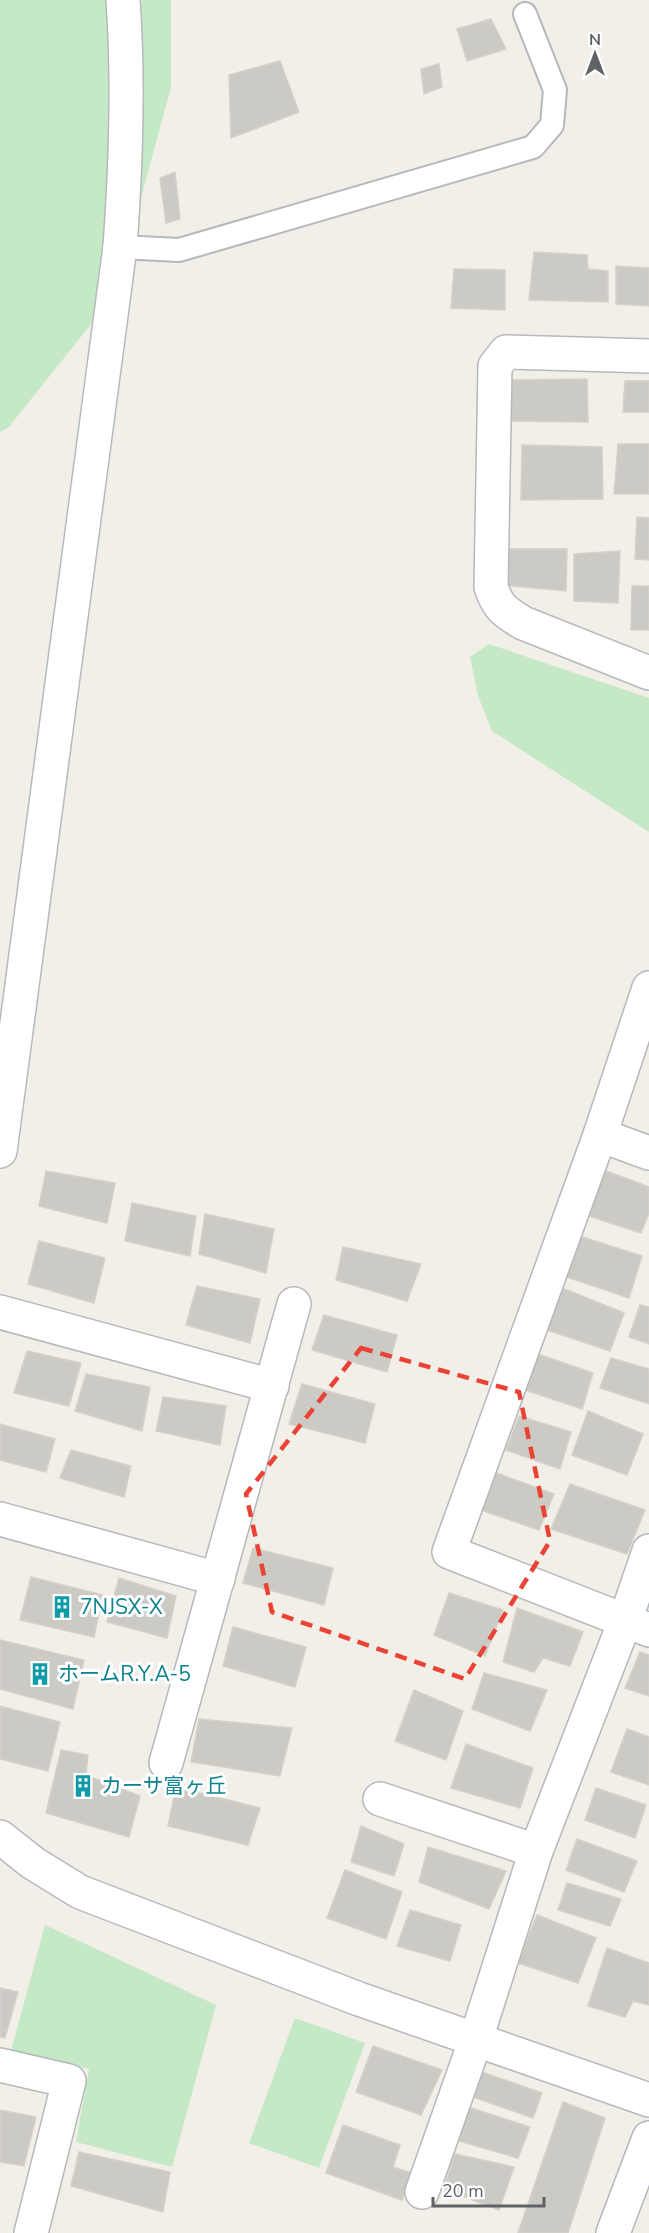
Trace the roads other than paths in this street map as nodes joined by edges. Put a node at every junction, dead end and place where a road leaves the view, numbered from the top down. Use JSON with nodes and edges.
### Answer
{"nodes":[{"id":1,"x":123,"y":0,"type":"edge"},
{"id":2,"x":525,"y":14,"type":"dead end"},
{"id":3,"x":120,"y":247,"type":"junction"},
{"id":4,"x":649,"y":356,"type":"edge"},
{"id":5,"x":649,"y":673,"type":"edge"},
{"id":6,"x":649,"y":988,"type":"edge"},
{"id":7,"x":600,"y":1135,"type":"junction"},
{"id":8,"x":0,"y":1150,"type":"edge"},
{"id":9,"x":649,"y":1153,"type":"edge"},
{"id":10,"x":294,"y":1304,"type":"dead end"},
{"id":11,"x":0,"y":1312,"type":"edge"},
{"id":12,"x":272,"y":1386,"type":"junction"},
{"id":13,"x":0,"y":1519,"type":"edge"},
{"id":14,"x":649,"y":1551,"type":"edge"},
{"id":15,"x":218,"y":1579,"type":"junction"},
{"id":16,"x":637,"y":1626,"type":"edge"},
{"id":17,"x":166,"y":1763,"type":"dead end"},
{"id":18,"x":380,"y":1799,"type":"dead end"},
{"id":19,"x":0,"y":1837,"type":"edge"},
{"id":20,"x":536,"y":1851,"type":"junction"},
{"id":21,"x":476,"y":2039,"type":"junction"},
{"id":22,"x":0,"y":2065,"type":"edge"},
{"id":23,"x":649,"y":2100,"type":"edge"},
{"id":24,"x":649,"y":2138,"type":"edge"},
{"id":25,"x":422,"y":2192,"type":"dead end"},
{"id":26,"x":31,"y":2233,"type":"edge"},
{"id":27,"x":613,"y":2233,"type":"edge"}],
"edges":[{"from":1,"to":3,"type":"street"},
{"from":2,"to":3,"type":"lane"},
{"from":3,"to":8,"type":"street"},
{"from":4,"to":5,"type":"street"},
{"from":6,"to":7,"type":"street"},
{"from":7,"to":9,"type":"street"},
{"from":7,"to":16,"type":"street"},
{"from":10,"to":12,"type":"street"},
{"from":11,"to":12,"type":"street"},
{"from":12,"to":15,"type":"street"},
{"from":13,"to":15,"type":"street"},
{"from":14,"to":16,"type":"street"},
{"from":15,"to":17,"type":"street"},
{"from":16,"to":20,"type":"street"},
{"from":18,"to":20,"type":"street"},
{"from":19,"to":21,"type":"street"},
{"from":20,"to":21,"type":"street"},
{"from":21,"to":23,"type":"street"},
{"from":21,"to":25,"type":"street"},
{"from":22,"to":26,"type":"street"},
{"from":24,"to":27,"type":"street"}]}
